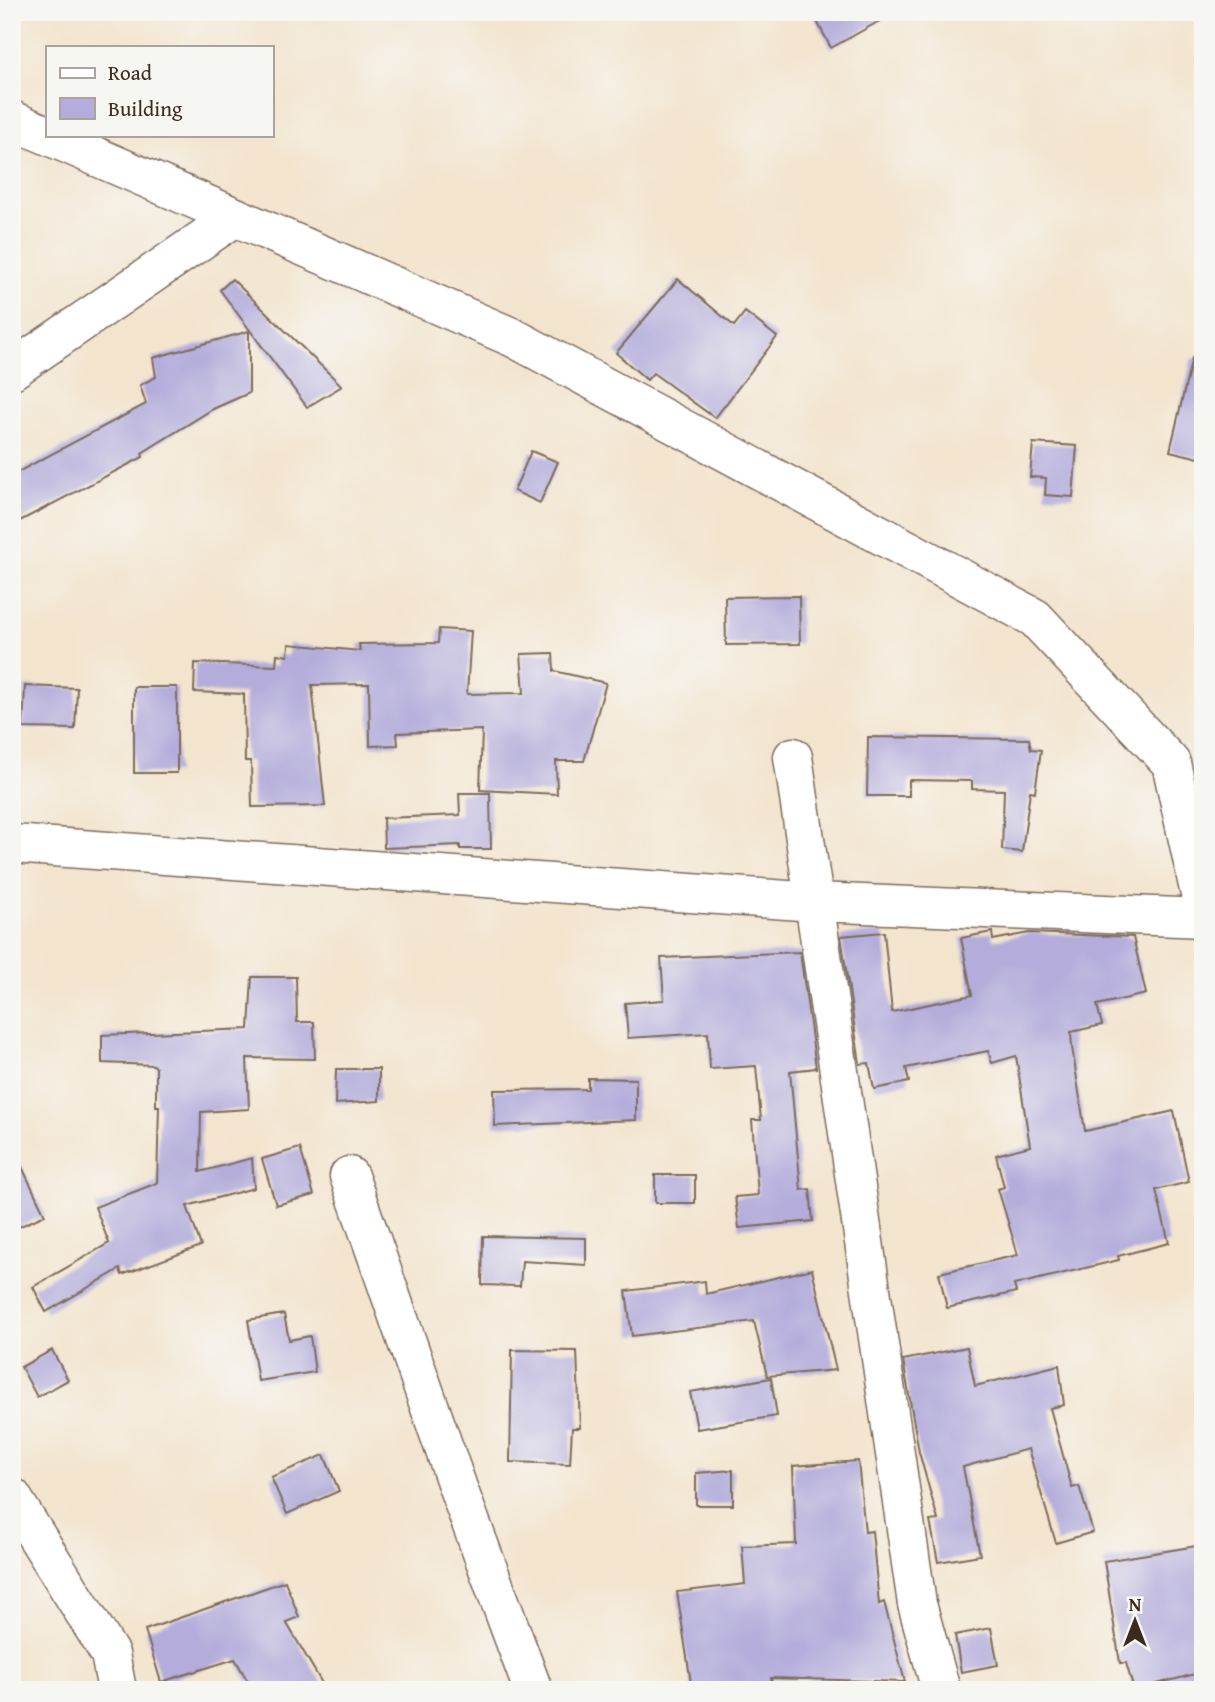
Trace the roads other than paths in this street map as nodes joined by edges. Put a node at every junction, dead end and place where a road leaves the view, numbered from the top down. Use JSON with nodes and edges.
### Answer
{"nodes":[{"id":1,"x":12,"y":120,"type":"edge"},
{"id":2,"x":46,"y":135,"type":"edge"},
{"id":3,"x":49,"y":136,"type":"edge"},
{"id":4,"x":235,"y":217,"type":"junction"},
{"id":5,"x":12,"y":370,"type":"edge"},
{"id":6,"x":793,"y":757,"type":"dead end"},
{"id":7,"x":12,"y":844,"type":"edge"},
{"id":8,"x":814,"y":902,"type":"junction"},
{"id":9,"x":1203,"y":908,"type":"edge"},
{"id":10,"x":1203,"y":918,"type":"edge"},
{"id":11,"x":349,"y":1176,"type":"dead end"},
{"id":12,"x":12,"y":1497,"type":"edge"},
{"id":13,"x":117,"y":1690,"type":"edge"},
{"id":14,"x":533,"y":1690,"type":"edge"},
{"id":15,"x":941,"y":1690,"type":"edge"}],
"edges":[{"from":1,"to":2,"type":"street"},
{"from":3,"to":4,"type":"street"},
{"from":4,"to":5,"type":"street"},
{"from":4,"to":9,"type":"street"},
{"from":6,"to":8,"type":"street"},
{"from":7,"to":8,"type":"street"},
{"from":8,"to":10,"type":"street"},
{"from":8,"to":15,"type":"street"},
{"from":11,"to":14,"type":"street"},
{"from":12,"to":13,"type":"street"}]}
